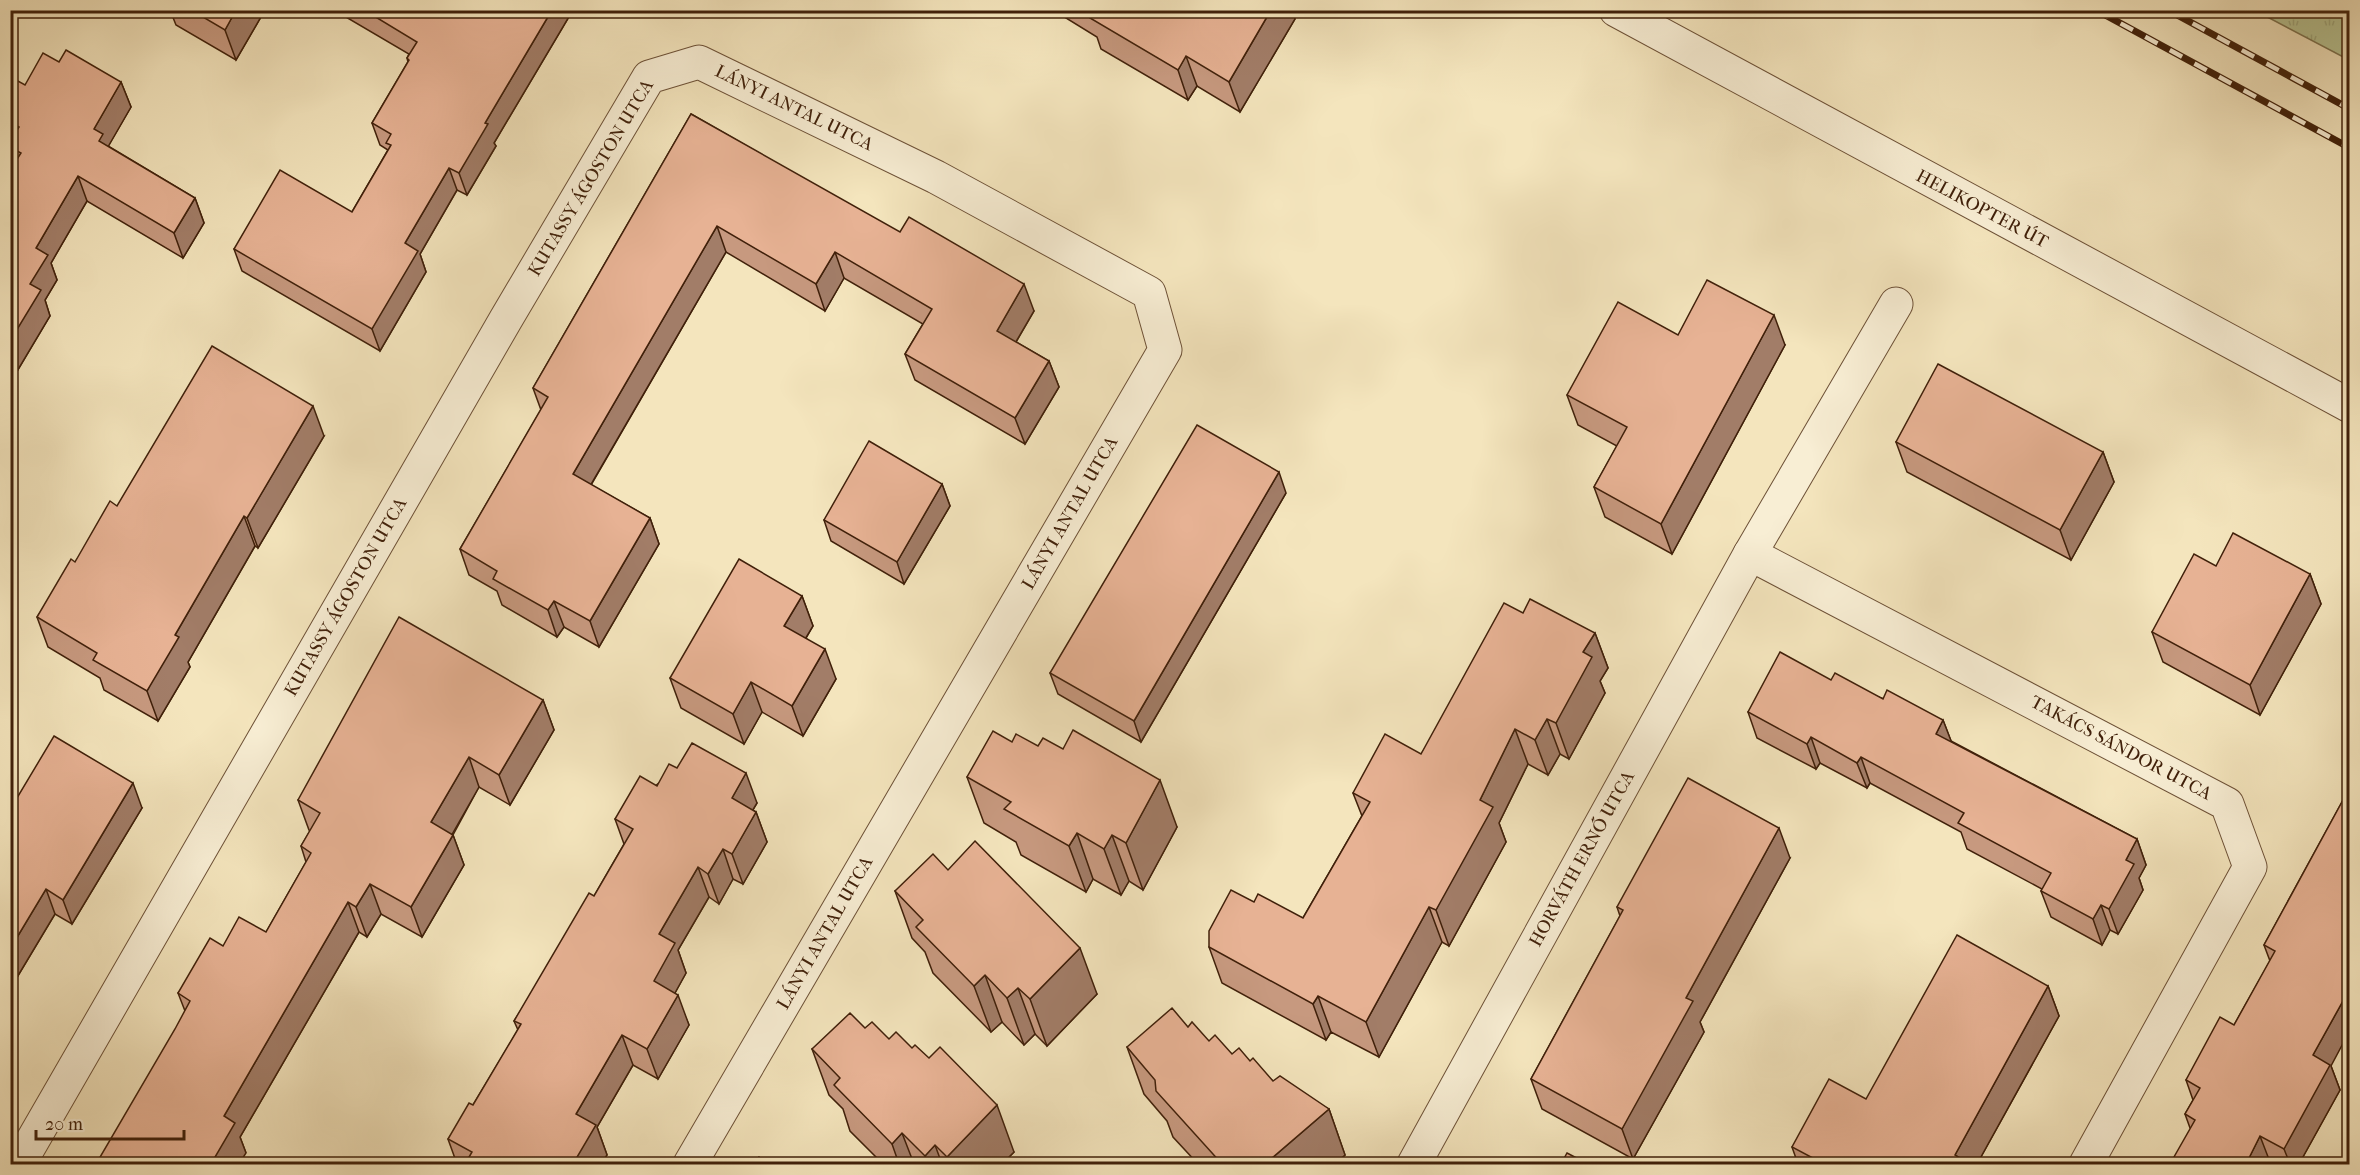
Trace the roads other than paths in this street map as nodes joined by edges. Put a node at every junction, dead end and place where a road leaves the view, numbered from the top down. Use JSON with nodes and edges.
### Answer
{"nodes":[{"id":1,"x":1616,"y":10,"type":"edge"},
{"id":2,"x":699,"y":62,"type":"joint"},
{"id":3,"x":1896,"y":304,"type":"dead end"},
{"id":4,"x":2349,"y":405,"type":"edge"},
{"id":5,"x":1750,"y":554,"type":"junction"},
{"id":6,"x":19,"y":1164,"type":"edge"},
{"id":7,"x":690,"y":1164,"type":"edge"},
{"id":8,"x":1414,"y":1164,"type":"edge"},
{"id":9,"x":2086,"y":1164,"type":"edge"}],
"edges":[{"from":1,"to":4,"type":"street","name":"HELIKOPTER ÚT"},
{"from":2,"to":6,"type":"street","name":"KUTASSY ÁGOSTON UTCA"},
{"from":2,"to":7,"type":"street","name":"LÁNYI ANTAL UTCA"},
{"from":3,"to":5,"type":"street","name":"HORVÁTH ERNŐ UTCA"},
{"from":5,"to":8,"type":"street","name":"HORVÁTH ERNŐ UTCA"},
{"from":5,"to":9,"type":"street","name":"TAKÁCS SÁNDOR UTCA"}]}
